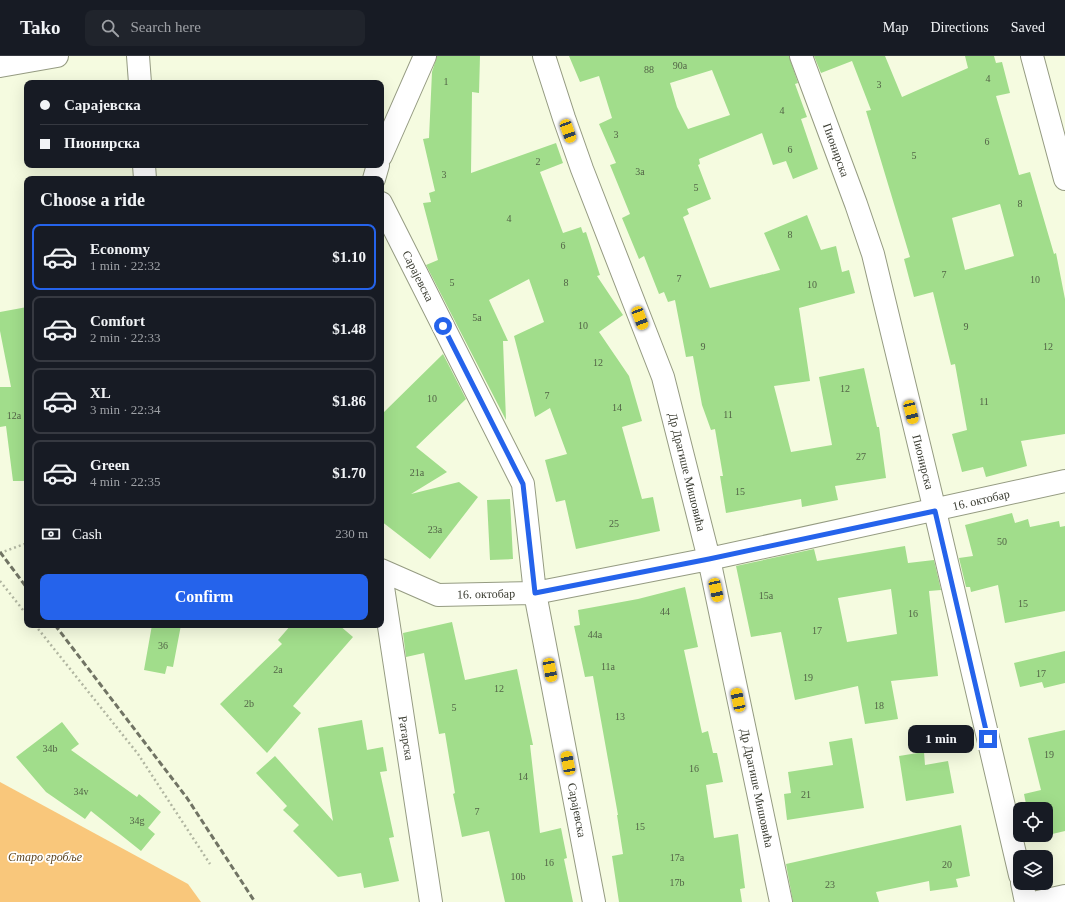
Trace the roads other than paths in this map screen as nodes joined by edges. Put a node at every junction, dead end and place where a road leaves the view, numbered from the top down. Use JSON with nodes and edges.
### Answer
{"nodes":[{"id":1,"x":57,"y":56,"type":"edge"},
{"id":2,"x":138,"y":56,"type":"edge"},
{"id":3,"x":426,"y":56,"type":"edge"},
{"id":4,"x":544,"y":56,"type":"edge"},
{"id":5,"x":802,"y":56,"type":"edge"},
{"id":6,"x":1032,"y":56,"type":"edge"},
{"id":7,"x":0,"y":66,"type":"edge"},
{"id":8,"x":140,"y":80,"type":"edge"},
{"id":9,"x":384,"y":149,"type":"edge"},
{"id":10,"x":1065,"y":180,"type":"edge"},
{"id":11,"x":384,"y":209,"type":"edge"},
{"id":12,"x":1065,"y":481,"type":"edge"},
{"id":13,"x":935,"y":511,"type":"junction"},
{"id":14,"x":709,"y":559,"type":"junction"},
{"id":15,"x":384,"y":571,"type":"edge"},
{"id":16,"x":535,"y":593,"type":"junction"},
{"id":17,"x":384,"y":594,"type":"edge"},
{"id":18,"x":1014,"y":850,"type":"edge"},
{"id":19,"x":1023,"y":890,"type":"edge"},
{"id":20,"x":1065,"y":896,"type":"edge"},
{"id":21,"x":431,"y":902,"type":"edge"},
{"id":22,"x":594,"y":902,"type":"edge"},
{"id":23,"x":781,"y":902,"type":"edge"},
{"id":24,"x":1026,"y":902,"type":"edge"},
{"id":25,"x":1038,"y":902,"type":"edge"}],
"edges":[{"from":1,"to":7,"type":"street"},
{"from":2,"to":8,"type":"street"},
{"from":3,"to":9,"type":"street"},
{"from":4,"to":14,"type":"street","name":"Др Драгише Мишовића"},
{"from":5,"to":13,"type":"street","name":"Пионирска"},
{"from":6,"to":10,"type":"street"},
{"from":11,"to":16,"type":"street","name":"Сарајевска"},
{"from":12,"to":13,"type":"street","name":"16. октобар"},
{"from":13,"to":14,"type":"street","name":"16. октобар"},
{"from":13,"to":18,"type":"street","name":"Пионирска"},
{"from":14,"to":16,"type":"street","name":"16. октобар"},
{"from":14,"to":23,"type":"street","name":"Др Драгише Мишовића"},
{"from":15,"to":16,"type":"street","name":"16. октобар"},
{"from":16,"to":22,"type":"street","name":"Сарајевска"},
{"from":17,"to":21,"type":"street","name":"Ратарска"},
{"from":19,"to":24,"type":"street"},
{"from":20,"to":25,"type":"street"}]}
